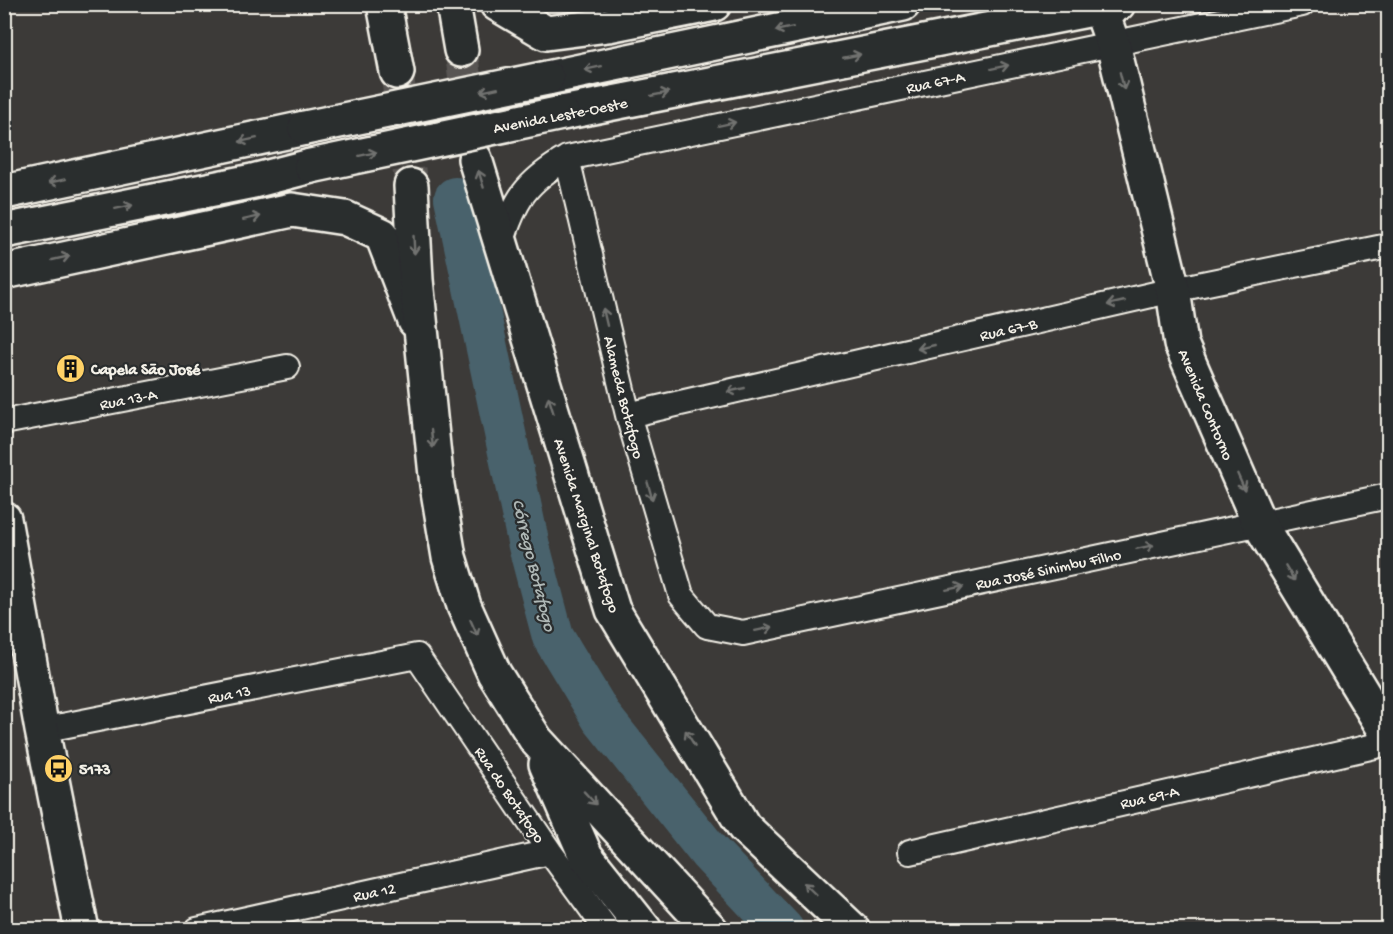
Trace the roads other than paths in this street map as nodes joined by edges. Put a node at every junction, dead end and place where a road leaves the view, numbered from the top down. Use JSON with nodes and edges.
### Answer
{"nodes":[{"id":1,"x":384,"y":4,"type":"edge"},
{"id":2,"x":453,"y":4,"type":"edge"},
{"id":3,"x":497,"y":4,"type":"edge"},
{"id":4,"x":714,"y":4,"type":"edge"},
{"id":5,"x":903,"y":4,"type":"edge"},
{"id":6,"x":1302,"y":4,"type":"edge"},
{"id":7,"x":1106,"y":6,"type":"edge"},
{"id":8,"x":606,"y":15,"type":"edge"},
{"id":9,"x":1196,"y":15,"type":"edge"},
{"id":10,"x":1113,"y":44,"type":"junction"},
{"id":11,"x":461,"y":50,"type":"tunnel mouth"},
{"id":12,"x":397,"y":72,"type":"tunnel mouth"},
{"id":13,"x":567,"y":158,"type":"junction"},
{"id":14,"x":475,"y":159,"type":"tunnel mouth"},
{"id":15,"x":411,"y":186,"type":"tunnel mouth"},
{"id":16,"x":4,"y":192,"type":"edge"},
{"id":17,"x":4,"y":231,"type":"edge"},
{"id":18,"x":501,"y":244,"type":"junction"},
{"id":19,"x":1389,"y":246,"type":"edge"},
{"id":20,"x":4,"y":272,"type":"edge"},
{"id":21,"x":1173,"y":290,"type":"junction"},
{"id":22,"x":422,"y":339,"type":"junction"},
{"id":23,"x":287,"y":367,"type":"dead end"},
{"id":24,"x":628,"y":415,"type":"junction"},
{"id":25,"x":4,"y":422,"type":"edge"},
{"id":26,"x":1389,"y":496,"type":"edge"},
{"id":27,"x":4,"y":519,"type":"edge"},
{"id":28,"x":1259,"y":523,"type":"junction"},
{"id":29,"x":707,"y":626,"type":"joint"},
{"id":30,"x":417,"y":656,"type":"joint"},
{"id":31,"x":42,"y":730,"type":"junction"},
{"id":32,"x":1389,"y":735,"type":"edge"},
{"id":33,"x":536,"y":740,"type":"junction"},
{"id":34,"x":1389,"y":743,"type":"edge"},
{"id":35,"x":550,"y":852,"type":"junction"},
{"id":36,"x":910,"y":852,"type":"dead end"},
{"id":37,"x":82,"y":930,"type":"edge"},
{"id":38,"x":197,"y":930,"type":"edge"},
{"id":39,"x":607,"y":930,"type":"edge"},
{"id":40,"x":645,"y":930,"type":"edge"},
{"id":41,"x":711,"y":930,"type":"edge"},
{"id":42,"x":853,"y":930,"type":"edge"}],
"edges":[{"from":1,"to":12,"type":"main road"},
{"from":2,"to":11,"type":"main road"},
{"from":3,"to":8,"type":"main road"},
{"from":4,"to":8,"type":"main road"},
{"from":5,"to":16,"type":"main road","one_way":true,"bridge":true},
{"from":6,"to":9,"type":"street","name":"Rua 67-A"},
{"from":7,"to":10,"type":"main road","name":"Avenida Contorno"},
{"from":17,"to":7,"type":"main road","name":"Avenida Leste-Oeste","one_way":true,"bridge":true},
{"from":9,"to":10,"type":"street","name":"Rua 67-A"},
{"from":13,"to":10,"type":"street","name":"Rua 67-A","one_way":true},
{"from":10,"to":21,"type":"main road","name":"Avenida Contorno","one_way":true},
{"from":13,"to":18,"type":"street","name":"Rua 67-A"},
{"from":24,"to":13,"type":"street","name":"Alameda Botafogo","one_way":true},
{"from":18,"to":14,"type":"main road","name":"Avenida Marginal Botafogo","one_way":true},
{"from":15,"to":22,"type":"main road","one_way":true},
{"from":42,"to":18,"type":"main road","name":"Avenida Marginal Botafogo","one_way":true},
{"from":19,"to":21,"type":"street","name":"Rua 67-B"},
{"from":20,"to":22,"type":"main road","one_way":true},
{"from":21,"to":24,"type":"street","name":"Rua 67-B","one_way":true},
{"from":21,"to":28,"type":"main road","name":"Avenida Contorno","one_way":true},
{"from":22,"to":33,"type":"main road","one_way":true},
{"from":23,"to":25,"type":"street","name":"Rua 13-A"},
{"from":24,"to":29,"type":"street","name":"Alameda Botafogo","one_way":true},
{"from":26,"to":28,"type":"street","name":"Rua José Sinimbu Filho"},
{"from":27,"to":31,"type":"main road"},
{"from":29,"to":28,"type":"street","name":"Rua José Sinimbu Filho","one_way":true},
{"from":28,"to":32,"type":"main road","name":"Avenida Contorno","one_way":true},
{"from":30,"to":31,"type":"street","name":"Rua 13"},
{"from":30,"to":35,"type":"street","name":"Rua do Botafogo"},
{"from":31,"to":37,"type":"main road"},
{"from":33,"to":40,"type":"main road"},
{"from":33,"to":41,"type":"main road","one_way":true},
{"from":34,"to":36,"type":"street","name":"Rua 69-A"},
{"from":35,"to":38,"type":"street","name":"Rua 12"},
{"from":35,"to":39,"type":"street","name":"Rua do Botafogo"}]}
